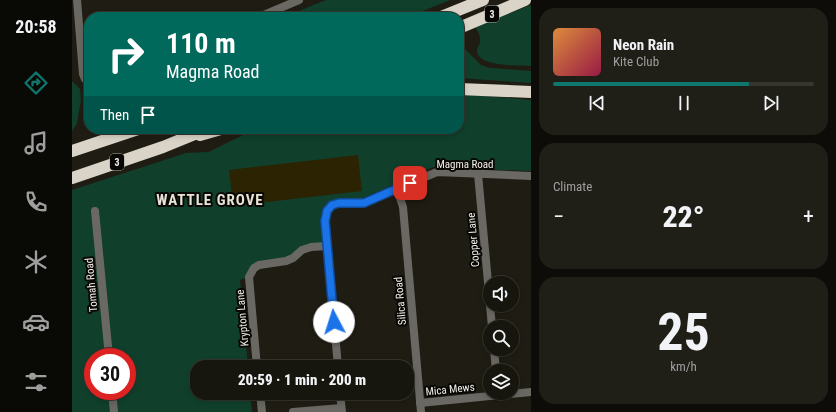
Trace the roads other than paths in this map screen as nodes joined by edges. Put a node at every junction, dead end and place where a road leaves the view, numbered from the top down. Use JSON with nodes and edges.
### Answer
{"nodes":[{"id":1,"x":77,"y":0,"type":"edge"},
{"id":2,"x":299,"y":0,"type":"edge"},
{"id":3,"x":483,"y":0,"type":"edge"},
{"id":4,"x":525,"y":0,"type":"edge"},
{"id":5,"x":271,"y":12,"type":"edge"},
{"id":6,"x":453,"y":12,"type":"edge"},
{"id":7,"x":464,"y":26,"type":"edge"},
{"id":8,"x":84,"y":76,"type":"edge"},
{"id":9,"x":464,"y":89,"type":"edge"},
{"id":10,"x":531,"y":92,"type":"edge"},
{"id":11,"x":123,"y":134,"type":"edge"},
{"id":12,"x":194,"y":134,"type":"edge"},
{"id":13,"x":205,"y":134,"type":"edge"},
{"id":14,"x":162,"y":147,"type":"junction"},
{"id":15,"x":72,"y":151,"type":"edge"},
{"id":16,"x":478,"y":174,"type":"junction"},
{"id":17,"x":531,"y":176,"type":"edge"},
{"id":18,"x":72,"y":178,"type":"edge"},
{"id":19,"x":397,"y":189,"type":"junction"},
{"id":20,"x":94,"y":211,"type":"dead end"},
{"id":21,"x":327,"y":246,"type":"junction"},
{"id":22,"x":487,"y":276,"type":"edge"},
{"id":23,"x":108,"y":348,"type":"edge"},
{"id":24,"x":257,"y":360,"type":"edge"},
{"id":25,"x":337,"y":360,"type":"edge"},
{"id":26,"x":531,"y":392,"type":"edge"},
{"id":27,"x":519,"y":393,"type":"edge"},
{"id":28,"x":483,"y":396,"type":"edge"},
{"id":29,"x":113,"y":400,"type":"edge"},
{"id":30,"x":261,"y":400,"type":"edge"},
{"id":31,"x":341,"y":400,"type":"edge"},
{"id":32,"x":420,"y":403,"type":"junction"},
{"id":33,"x":342,"y":410,"type":"edge"},
{"id":34,"x":114,"y":412,"type":"edge"},
{"id":35,"x":262,"y":412,"type":"edge"},
{"id":36,"x":293,"y":412,"type":"edge"},
{"id":37,"x":420,"y":412,"type":"edge"}],
"edges":[{"from":1,"to":8,"type":"street"},
{"from":2,"to":5,"type":"street"},
{"from":3,"to":6,"type":"highway","number":"3"},
{"from":4,"to":7,"type":"highway","number":"3"},
{"from":9,"to":10,"type":"highway"},
{"from":11,"to":15,"type":"highway","number":"3"},
{"from":12,"to":14,"type":"highway","number":"3"},
{"from":13,"to":14,"type":"highway"},
{"from":14,"to":18,"type":"highway","number":"3"},
{"from":16,"to":17,"type":"street","name":"Magma Road"},
{"from":16,"to":19,"type":"street","name":"Magma Road"},
{"from":16,"to":22,"type":"street","name":"Copper Lane"},
{"from":19,"to":21,"type":"street","name":"Magma Road"},
{"from":19,"to":32,"type":"street","name":"Silica Road"},
{"from":20,"to":23,"type":"street","name":"Tomah Road"},
{"from":21,"to":24,"type":"street","name":"Krypton Lane"},
{"from":21,"to":25,"type":"street"},
{"from":26,"to":27,"type":"street","name":"Mica Mews"},
{"from":28,"to":32,"type":"street","name":"Mica Mews"},
{"from":29,"to":34,"type":"street"},
{"from":30,"to":35,"type":"street"},
{"from":31,"to":33,"type":"street"},
{"from":32,"to":37,"type":"street","name":"Silica Road"},
{"from":33,"to":36,"type":"street"}]}
